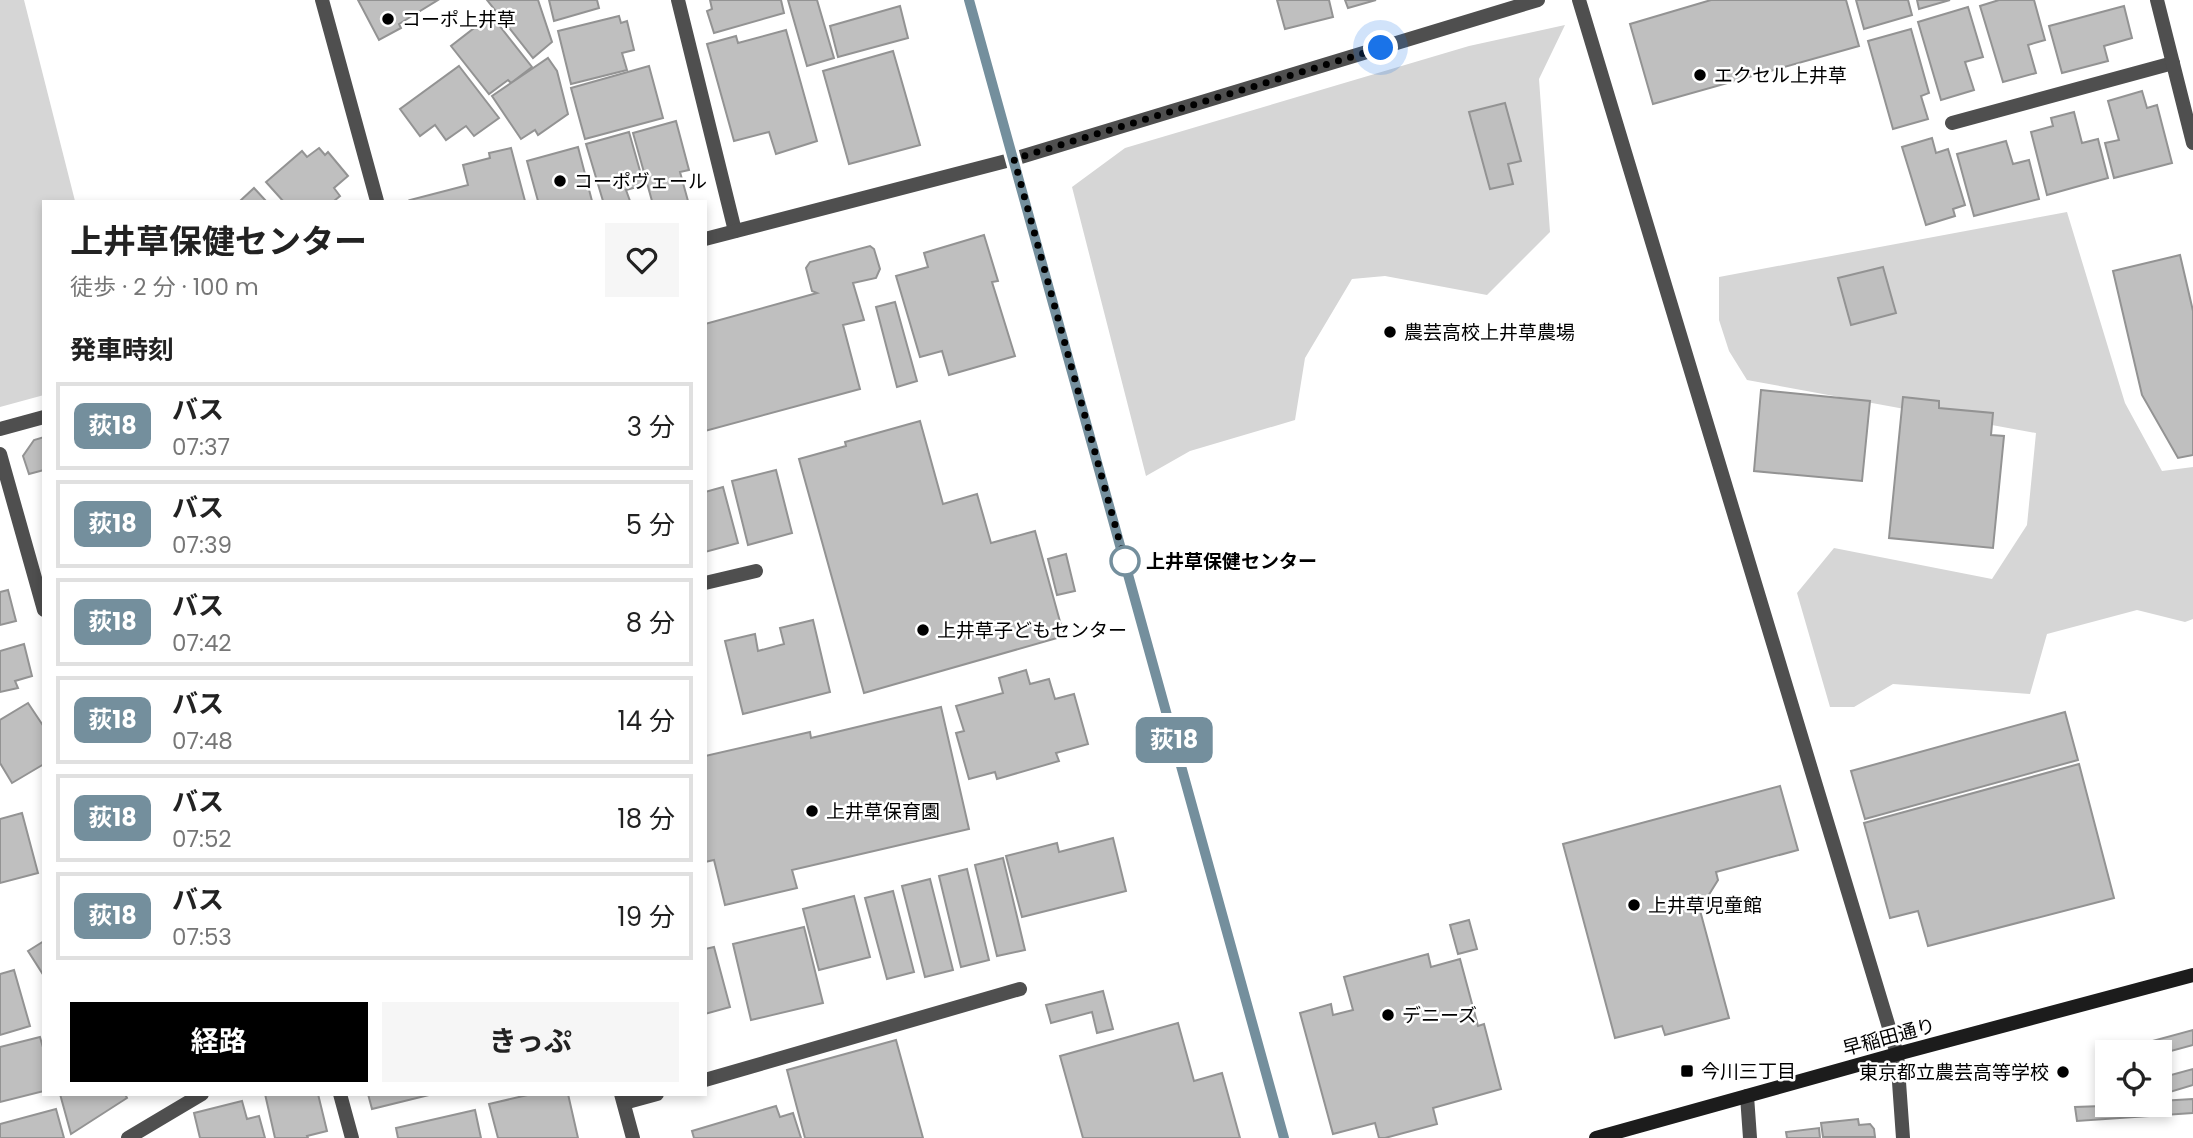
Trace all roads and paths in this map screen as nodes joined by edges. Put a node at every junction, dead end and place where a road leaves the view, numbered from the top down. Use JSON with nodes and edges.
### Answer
{"nodes":[{"id":1,"x":322,"y":0,"type":"edge"},
{"id":2,"x":678,"y":0,"type":"edge"},
{"id":3,"x":969,"y":0,"type":"edge"},
{"id":4,"x":1538,"y":0,"type":"edge"},
{"id":5,"x":1579,"y":0,"type":"edge"},
{"id":6,"x":2157,"y":0,"type":"edge"},
{"id":7,"x":2172,"y":63,"type":"junction"},
{"id":8,"x":1952,"y":123,"type":"dead end"},
{"id":9,"x":2193,"y":143,"type":"edge"},
{"id":10,"x":1014,"y":159,"type":"junction"},
{"id":11,"x":377,"y":200,"type":"edge"},
{"id":12,"x":736,"y":231,"type":"junction"},
{"id":13,"x":707,"y":238,"type":"edge"},
{"id":14,"x":42,"y":418,"type":"edge"},
{"id":15,"x":0,"y":429,"type":"edge"},
{"id":16,"x":0,"y":454,"type":"edge"},
{"id":17,"x":756,"y":571,"type":"dead end"},
{"id":18,"x":707,"y":583,"type":"edge"},
{"id":19,"x":42,"y":603,"type":"edge"},
{"id":20,"x":2193,"y":975,"type":"edge"},
{"id":21,"x":1020,"y":989,"type":"dead end"},
{"id":22,"x":1897,"y":1054,"type":"junction"},
{"id":23,"x":707,"y":1079,"type":"edge"},
{"id":24,"x":199,"y":1096,"type":"edge"},
{"id":25,"x":341,"y":1096,"type":"edge"},
{"id":26,"x":1746,"y":1096,"type":"junction"},
{"id":27,"x":623,"y":1098,"type":"edge"},
{"id":28,"x":128,"y":1138,"type":"edge"},
{"id":29,"x":352,"y":1138,"type":"edge"},
{"id":30,"x":633,"y":1138,"type":"edge"},
{"id":31,"x":1284,"y":1138,"type":"edge"},
{"id":32,"x":1596,"y":1138,"type":"edge"},
{"id":33,"x":1750,"y":1138,"type":"edge"},
{"id":34,"x":1903,"y":1138,"type":"edge"}],
"edges":[{"from":1,"to":11,"type":"street"},
{"from":2,"to":12,"type":"street"},
{"from":3,"to":10,"type":"street"},
{"from":4,"to":10,"type":"street"},
{"from":5,"to":22,"type":"street"},
{"from":6,"to":7,"type":"street"},
{"from":7,"to":8,"type":"street"},
{"from":7,"to":9,"type":"street"},
{"from":10,"to":12,"type":"street"},
{"from":10,"to":31,"type":"street"},
{"from":12,"to":13,"type":"street"},
{"from":14,"to":15,"type":"street"},
{"from":16,"to":19,"type":"street"},
{"from":17,"to":18,"type":"street"},
{"from":20,"to":22,"type":"street","name":"早稲田通り"},
{"from":21,"to":23,"type":"street"},
{"from":22,"to":26,"type":"street","name":"早稲田通り"},
{"from":22,"to":34,"type":"street"},
{"from":24,"to":28,"type":"street"},
{"from":25,"to":29,"type":"street"},
{"from":26,"to":32,"type":"street","name":"早稲田通り"},
{"from":26,"to":33,"type":"street"},
{"from":27,"to":30,"type":"street"}]}
